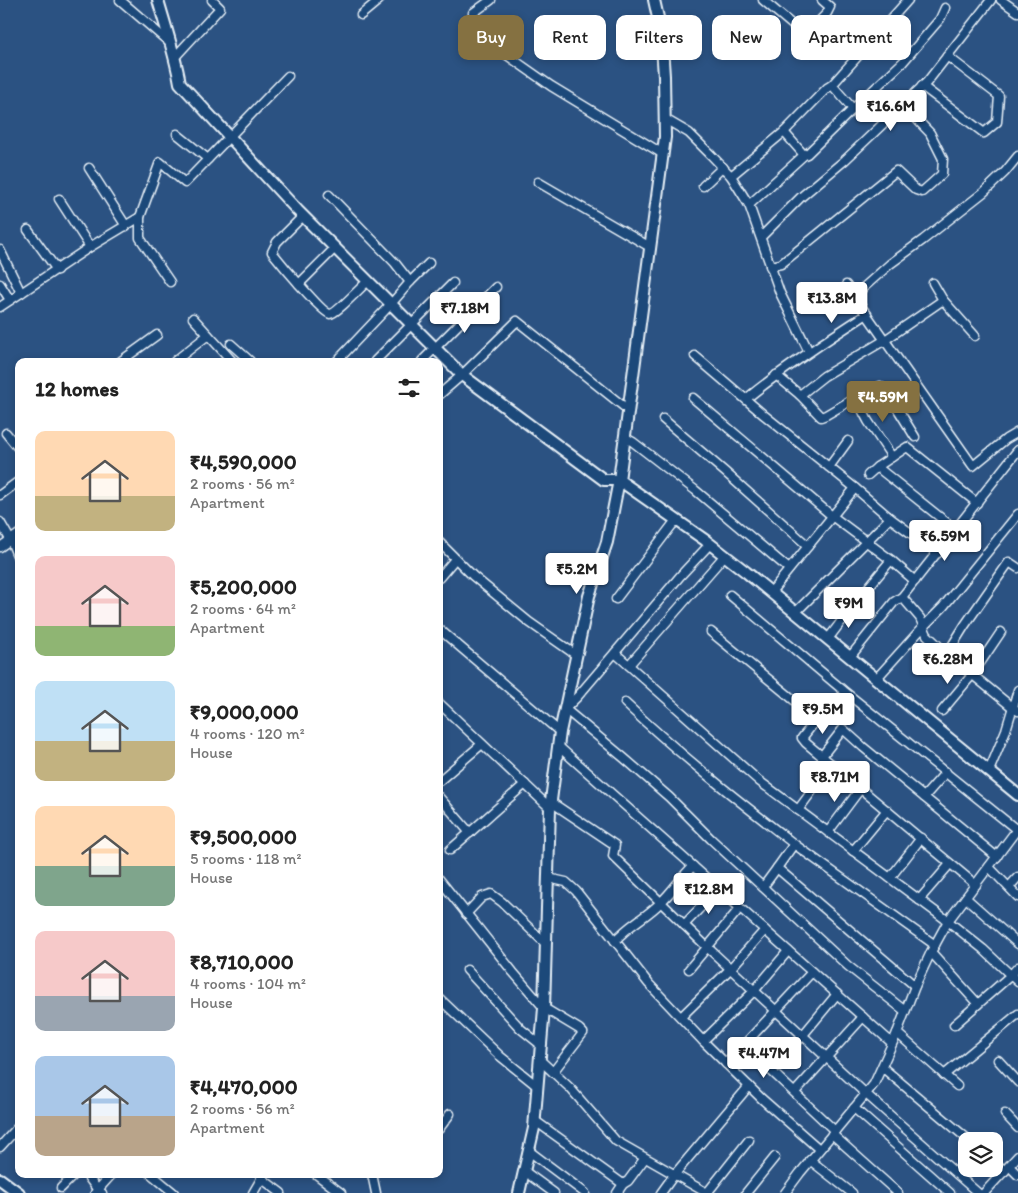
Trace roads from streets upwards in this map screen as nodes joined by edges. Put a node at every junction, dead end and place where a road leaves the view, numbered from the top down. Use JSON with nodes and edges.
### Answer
{"nodes":[{"id":1,"x":120,"y":0,"type":"edge"},
{"id":2,"x":158,"y":0,"type":"edge"},
{"id":3,"x":212,"y":0,"type":"edge"},
{"id":4,"x":379,"y":0,"type":"edge"},
{"id":5,"x":654,"y":0,"type":"edge"},
{"id":6,"x":763,"y":0,"type":"edge"},
{"id":7,"x":822,"y":0,"type":"edge"},
{"id":8,"x":908,"y":0,"type":"edge"},
{"id":9,"x":991,"y":0,"type":"edge"},
{"id":10,"x":1001,"y":0,"type":"edge"},
{"id":11,"x":487,"y":1,"type":"edge"},
{"id":12,"x":945,"y":8,"type":"dead end"},
{"id":13,"x":1018,"y":12,"type":"edge"},
{"id":14,"x":473,"y":13,"type":"dead end"},
{"id":15,"x":361,"y":15,"type":"dead end"},
{"id":16,"x":170,"y":42,"type":"junction"},
{"id":17,"x":946,"y":56,"type":"junction"},
{"id":18,"x":175,"y":57,"type":"junction"},
{"id":19,"x":514,"y":60,"type":"edge"},
{"id":20,"x":288,"y":76,"type":"dead end"},
{"id":21,"x":832,"y":85,"type":"junction"},
{"id":22,"x":922,"y":86,"type":"junction"},
{"id":23,"x":903,"y":105,"type":"junction"},
{"id":24,"x":853,"y":108,"type":"junction"},
{"id":25,"x":665,"y":119,"type":"junction"},
{"id":26,"x":784,"y":132,"type":"junction"},
{"id":27,"x":177,"y":134,"type":"dead end"},
{"id":28,"x":230,"y":136,"type":"junction"},
{"id":29,"x":663,"y":154,"type":"junction"},
{"id":30,"x":804,"y":155,"type":"junction"},
{"id":31,"x":1018,"y":156,"type":"edge"},
{"id":32,"x":208,"y":159,"type":"junction"},
{"id":33,"x":723,"y":167,"type":"junction"},
{"id":34,"x":89,"y":168,"type":"dead end"},
{"id":35,"x":731,"y":176,"type":"junction"},
{"id":36,"x":538,"y":182,"type":"dead end"},
{"id":37,"x":703,"y":186,"type":"dead end"},
{"id":38,"x":329,"y":195,"type":"dead end"},
{"id":39,"x":59,"y":200,"type":"dead end"},
{"id":40,"x":749,"y":205,"type":"junction"},
{"id":41,"x":303,"y":216,"type":"junction"},
{"id":42,"x":140,"y":217,"type":"junction"},
{"id":43,"x":126,"y":226,"type":"junction"},
{"id":44,"x":28,"y":230,"type":"dead end"},
{"id":45,"x":761,"y":238,"type":"junction"},
{"id":46,"x":90,"y":247,"type":"junction"},
{"id":47,"x":650,"y":247,"type":"junction"},
{"id":48,"x":335,"y":248,"type":"junction"},
{"id":49,"x":0,"y":250,"type":"edge"},
{"id":50,"x":429,"y":263,"type":"dead end"},
{"id":51,"x":770,"y":266,"type":"junction"},
{"id":52,"x":57,"y":270,"type":"junction"},
{"id":53,"x":368,"y":281,"type":"junction"},
{"id":54,"x":170,"y":282,"type":"dead end"},
{"id":55,"x":410,"y":282,"type":"junction"},
{"id":56,"x":453,"y":282,"type":"dead end"},
{"id":57,"x":932,"y":283,"type":"dead end"},
{"id":58,"x":0,"y":284,"type":"edge"},
{"id":59,"x":299,"y":284,"type":"junction"},
{"id":60,"x":846,"y":285,"type":"dead end"},
{"id":61,"x":496,"y":287,"type":"dead end"},
{"id":62,"x":21,"y":293,"type":"junction"},
{"id":63,"x":854,"y":296,"type":"junction"},
{"id":64,"x":10,"y":300,"type":"junction"},
{"id":65,"x":943,"y":300,"type":"junction"},
{"id":66,"x":391,"y":304,"type":"junction"},
{"id":67,"x":0,"y":307,"type":"edge"},
{"id":68,"x":866,"y":314,"type":"junction"},
{"id":69,"x":193,"y":318,"type":"dead end"},
{"id":70,"x":411,"y":325,"type":"junction"},
{"id":71,"x":157,"y":335,"type":"dead end"},
{"id":72,"x":208,"y":335,"type":"junction"},
{"id":73,"x":974,"y":336,"type":"dead end"},
{"id":74,"x":885,"y":340,"type":"junction"},
{"id":75,"x":231,"y":344,"type":"dead end"},
{"id":76,"x":435,"y":348,"type":"junction"},
{"id":77,"x":809,"y":352,"type":"junction"},
{"id":78,"x":695,"y":356,"type":"dead end"},
{"id":79,"x":125,"y":358,"type":"edge"},
{"id":80,"x":179,"y":358,"type":"edge"},
{"id":81,"x":229,"y":358,"type":"edge"},
{"id":82,"x":247,"y":358,"type":"edge"},
{"id":83,"x":340,"y":358,"type":"edge"},
{"id":84,"x":379,"y":358,"type":"edge"},
{"id":85,"x":425,"y":358,"type":"edge"},
{"id":86,"x":462,"y":375,"type":"junction"},
{"id":87,"x":776,"y":375,"type":"junction"},
{"id":88,"x":443,"y":392,"type":"edge"},
{"id":89,"x":800,"y":394,"type":"junction"},
{"id":90,"x":693,"y":398,"type":"dead end"},
{"id":91,"x":746,"y":399,"type":"junction"},
{"id":92,"x":857,"y":400,"type":"junction"},
{"id":93,"x":628,"y":410,"type":"junction"},
{"id":94,"x":663,"y":419,"type":"dead end"},
{"id":95,"x":1018,"y":432,"type":"edge"},
{"id":96,"x":6,"y":433,"type":"dead end"},
{"id":97,"x":624,"y":437,"type":"junction"},
{"id":98,"x":915,"y":437,"type":"dead end"},
{"id":99,"x":1006,"y":439,"type":"junction"},
{"id":100,"x":848,"y":440,"type":"dead end"},
{"id":101,"x":15,"y":442,"type":"edge"},
{"id":102,"x":1018,"y":449,"type":"edge"},
{"id":103,"x":892,"y":457,"type":"junction"},
{"id":104,"x":829,"y":467,"type":"junction"},
{"id":105,"x":877,"y":467,"type":"junction"},
{"id":106,"x":868,"y":476,"type":"dead end"},
{"id":107,"x":619,"y":480,"type":"junction"},
{"id":108,"x":15,"y":484,"type":"edge"},
{"id":109,"x":855,"y":488,"type":"junction"},
{"id":110,"x":0,"y":495,"type":"edge"},
{"id":111,"x":977,"y":503,"type":"junction"},
{"id":112,"x":1018,"y":514,"type":"edge"},
{"id":113,"x":832,"y":516,"type":"junction"},
{"id":114,"x":890,"y":518,"type":"junction"},
{"id":115,"x":676,"y":520,"type":"junction"},
{"id":116,"x":0,"y":522,"type":"edge"},
{"id":117,"x":956,"y":530,"type":"junction"},
{"id":118,"x":15,"y":537,"type":"edge"},
{"id":119,"x":10,"y":541,"type":"junction"},
{"id":120,"x":867,"y":541,"type":"junction"},
{"id":121,"x":710,"y":544,"type":"junction"},
{"id":122,"x":443,"y":546,"type":"edge"},
{"id":123,"x":808,"y":546,"type":"junction"},
{"id":124,"x":0,"y":547,"type":"edge"},
{"id":125,"x":15,"y":552,"type":"edge"},
{"id":126,"x":938,"y":553,"type":"junction"},
{"id":127,"x":725,"y":556,"type":"junction"},
{"id":128,"x":455,"y":558,"type":"junction"},
{"id":129,"x":891,"y":560,"type":"junction"},
{"id":130,"x":1016,"y":564,"type":"edge"},
{"id":131,"x":789,"y":569,"type":"junction"},
{"id":132,"x":443,"y":573,"type":"edge"},
{"id":133,"x":915,"y":581,"type":"junction"},
{"id":134,"x":771,"y":592,"type":"junction"},
{"id":135,"x":730,"y":595,"type":"dead end"},
{"id":136,"x":902,"y":597,"type":"junction"},
{"id":137,"x":616,"y":598,"type":"dead end"},
{"id":138,"x":796,"y":612,"type":"junction"},
{"id":139,"x":923,"y":627,"type":"junction"},
{"id":140,"x":443,"y":632,"type":"edge"},
{"id":141,"x":711,"y":632,"type":"dead end"},
{"id":142,"x":1001,"y":632,"type":"dead end"},
{"id":143,"x":828,"y":639,"type":"junction"},
{"id":144,"x":615,"y":653,"type":"junction"},
{"id":145,"x":946,"y":654,"type":"junction"},
{"id":146,"x":576,"y":655,"type":"junction"},
{"id":147,"x":850,"y":657,"type":"junction"},
{"id":148,"x":629,"y":665,"type":"junction"},
{"id":149,"x":972,"y":675,"type":"junction"},
{"id":150,"x":876,"y":678,"type":"junction"},
{"id":151,"x":1018,"y":690,"type":"edge"},
{"id":152,"x":625,"y":703,"type":"dead end"},
{"id":153,"x":443,"y":707,"type":"edge"},
{"id":154,"x":564,"y":709,"type":"junction"},
{"id":155,"x":1015,"y":709,"type":"edge"},
{"id":156,"x":942,"y":711,"type":"dead end"},
{"id":157,"x":560,"y":732,"type":"junction"},
{"id":158,"x":482,"y":744,"type":"junction"},
{"id":159,"x":558,"y":746,"type":"junction"},
{"id":160,"x":822,"y":756,"type":"junction"},
{"id":161,"x":832,"y":764,"type":"junction"},
{"id":162,"x":989,"y":771,"type":"junction"},
{"id":163,"x":946,"y":772,"type":"junction"},
{"id":164,"x":443,"y":778,"type":"edge"},
{"id":165,"x":525,"y":784,"type":"junction"},
{"id":166,"x":860,"y":788,"type":"junction"},
{"id":167,"x":1018,"y":795,"type":"edge"},
{"id":168,"x":924,"y":797,"type":"junction"},
{"id":169,"x":443,"y":802,"type":"edge"},
{"id":170,"x":551,"y":805,"type":"junction"},
{"id":171,"x":798,"y":810,"type":"junction"},
{"id":172,"x":887,"y":810,"type":"junction"},
{"id":173,"x":1018,"y":829,"type":"edge"},
{"id":174,"x":828,"y":832,"type":"junction"},
{"id":175,"x":470,"y":833,"type":"junction"},
{"id":176,"x":920,"y":838,"type":"junction"},
{"id":177,"x":794,"y":844,"type":"junction"},
{"id":178,"x":450,"y":850,"type":"dead end"},
{"id":179,"x":853,"y":851,"type":"junction"},
{"id":180,"x":997,"y":857,"type":"junction"},
{"id":181,"x":950,"y":864,"type":"junction"},
{"id":182,"x":693,"y":866,"type":"junction"},
{"id":183,"x":989,"y":867,"type":"junction"},
{"id":184,"x":777,"y":868,"type":"junction"},
{"id":185,"x":1018,"y":877,"type":"edge"},
{"id":186,"x":548,"y":878,"type":"junction"},
{"id":187,"x":890,"y":878,"type":"junction"},
{"id":188,"x":443,"y":884,"type":"edge"},
{"id":189,"x":976,"y":885,"type":"junction"},
{"id":190,"x":763,"y":887,"type":"junction"},
{"id":191,"x":1009,"y":887,"type":"junction"},
{"id":192,"x":718,"y":889,"type":"junction"},
{"id":193,"x":1018,"y":897,"type":"edge"},
{"id":194,"x":966,"y":898,"type":"junction"},
{"id":195,"x":920,"y":900,"type":"junction"},
{"id":196,"x":661,"y":903,"type":"junction"},
{"id":197,"x":740,"y":908,"type":"junction"},
{"id":198,"x":466,"y":914,"type":"junction"},
{"id":199,"x":948,"y":921,"type":"junction"},
{"id":200,"x":684,"y":925,"type":"junction"},
{"id":201,"x":765,"y":930,"type":"junction"},
{"id":202,"x":616,"y":941,"type":"junction"},
{"id":203,"x":546,"y":944,"type":"junction"},
{"id":204,"x":1018,"y":944,"type":"edge"},
{"id":205,"x":707,"y":947,"type":"junction"},
{"id":206,"x":933,"y":948,"type":"junction"},
{"id":207,"x":788,"y":950,"type":"junction"},
{"id":208,"x":1018,"y":967,"type":"edge"},
{"id":209,"x":688,"y":969,"type":"dead end"},
{"id":210,"x":730,"y":969,"type":"junction"},
{"id":211,"x":467,"y":970,"type":"dead end"},
{"id":212,"x":812,"y":972,"type":"junction"},
{"id":213,"x":1011,"y":975,"type":"junction"},
{"id":214,"x":1018,"y":982,"type":"edge"},
{"id":215,"x":915,"y":986,"type":"junction"},
{"id":216,"x":754,"y":991,"type":"junction"},
{"id":217,"x":837,"y":994,"type":"junction"},
{"id":218,"x":443,"y":1002,"type":"edge"},
{"id":219,"x":978,"y":1004,"type":"junction"},
{"id":220,"x":544,"y":1008,"type":"junction"},
{"id":221,"x":776,"y":1010,"type":"junction"},
{"id":222,"x":906,"y":1011,"type":"junction"},
{"id":223,"x":1018,"y":1014,"type":"edge"},
{"id":224,"x":681,"y":1017,"type":"junction"},
{"id":225,"x":863,"y":1017,"type":"junction"},
{"id":226,"x":954,"y":1025,"type":"dead end"},
{"id":227,"x":897,"y":1033,"type":"junction"},
{"id":228,"x":803,"y":1035,"type":"junction"},
{"id":229,"x":703,"y":1041,"type":"junction"},
{"id":230,"x":892,"y":1043,"type":"junction"},
{"id":231,"x":541,"y":1045,"type":"junction"},
{"id":232,"x":748,"y":1049,"type":"dead end"},
{"id":233,"x":827,"y":1057,"type":"junction"},
{"id":234,"x":540,"y":1060,"type":"junction"},
{"id":235,"x":998,"y":1060,"type":"dead end"},
{"id":236,"x":726,"y":1064,"type":"junction"},
{"id":237,"x":882,"y":1067,"type":"junction"},
{"id":238,"x":771,"y":1070,"type":"junction"},
{"id":239,"x":553,"y":1072,"type":"junction"},
{"id":240,"x":944,"y":1075,"type":"junction"},
{"id":241,"x":1018,"y":1082,"type":"edge"},
{"id":242,"x":538,"y":1086,"type":"junction"},
{"id":243,"x":749,"y":1086,"type":"junction"},
{"id":244,"x":957,"y":1086,"type":"dead end"},
{"id":245,"x":795,"y":1092,"type":"junction"},
{"id":246,"x":866,"y":1094,"type":"junction"},
{"id":247,"x":854,"y":1108,"type":"junction"},
{"id":248,"x":450,"y":1114,"type":"dead end"},
{"id":249,"x":1004,"y":1114,"type":"dead end"},
{"id":250,"x":534,"y":1120,"type":"junction"},
{"id":251,"x":443,"y":1124,"type":"edge"},
{"id":252,"x":1018,"y":1128,"type":"edge"},
{"id":253,"x":15,"y":1130,"type":"edge"},
{"id":254,"x":833,"y":1132,"type":"junction"},
{"id":255,"x":959,"y":1132,"type":"edge"},
{"id":256,"x":749,"y":1140,"type":"dead end"},
{"id":257,"x":0,"y":1147,"type":"edge"},
{"id":258,"x":819,"y":1150,"type":"junction"},
{"id":259,"x":529,"y":1151,"type":"junction"},
{"id":260,"x":1018,"y":1156,"type":"edge"},
{"id":261,"x":775,"y":1157,"type":"dead end"},
{"id":262,"x":645,"y":1158,"type":"junction"},
{"id":263,"x":810,"y":1160,"type":"junction"},
{"id":264,"x":1003,"y":1167,"type":"edge"},
{"id":265,"x":1007,"y":1169,"type":"junction"},
{"id":266,"x":524,"y":1171,"type":"junction"},
{"id":267,"x":674,"y":1175,"type":"junction"},
{"id":268,"x":1018,"y":1175,"type":"edge"},
{"id":269,"x":71,"y":1178,"type":"edge"},
{"id":270,"x":89,"y":1178,"type":"edge"},
{"id":271,"x":109,"y":1178,"type":"edge"},
{"id":272,"x":156,"y":1178,"type":"edge"},
{"id":273,"x":261,"y":1178,"type":"edge"},
{"id":274,"x":264,"y":1178,"type":"edge"},
{"id":275,"x":321,"y":1178,"type":"edge"},
{"id":276,"x":373,"y":1178,"type":"edge"},
{"id":277,"x":0,"y":1179,"type":"edge"},
{"id":278,"x":623,"y":1184,"type":"junction"},
{"id":279,"x":61,"y":1188,"type":"dead end"},
{"id":280,"x":98,"y":1192,"type":"edge"},
{"id":281,"x":987,"y":1192,"type":"edge"},
{"id":282,"x":19,"y":1193,"type":"edge"},
{"id":283,"x":174,"y":1193,"type":"edge"},
{"id":284,"x":253,"y":1193,"type":"edge"},
{"id":285,"x":281,"y":1193,"type":"edge"},
{"id":286,"x":341,"y":1193,"type":"edge"},
{"id":287,"x":376,"y":1193,"type":"edge"},
{"id":288,"x":519,"y":1193,"type":"edge"},
{"id":289,"x":554,"y":1193,"type":"edge"},
{"id":290,"x":585,"y":1193,"type":"edge"},
{"id":291,"x":617,"y":1193,"type":"edge"},
{"id":292,"x":661,"y":1193,"type":"edge"},
{"id":293,"x":707,"y":1193,"type":"edge"},
{"id":294,"x":746,"y":1193,"type":"edge"},
{"id":295,"x":785,"y":1193,"type":"edge"},
{"id":296,"x":852,"y":1193,"type":"edge"},
{"id":297,"x":898,"y":1193,"type":"edge"},
{"id":298,"x":950,"y":1193,"type":"edge"},
{"id":299,"x":978,"y":1193,"type":"edge"}],
"edges":[{"from":1,"to":16,"type":"street"},
{"from":2,"to":16,"type":"street"},
{"from":3,"to":18,"type":"street"},
{"from":4,"to":15,"type":"street"},
{"from":5,"to":25,"type":"street"},
{"from":6,"to":7,"type":"street"},
{"from":8,"to":21,"type":"street"},
{"from":9,"to":17,"type":"street"},
{"from":10,"to":13,"type":"street"},
{"from":11,"to":14,"type":"street"},
{"from":12,"to":24,"type":"street"},
{"from":16,"to":18,"type":"street"},
{"from":17,"to":22,"type":"street"},
{"from":17,"to":22,"type":"street"},
{"from":18,"to":28,"type":"street"},
{"from":19,"to":29,"type":"street"},
{"from":20,"to":28,"type":"street"},
{"from":21,"to":24,"type":"street"},
{"from":21,"to":26,"type":"street"},
{"from":22,"to":23,"type":"street"},
{"from":23,"to":45,"type":"street"},
{"from":23,"to":51,"type":"street"},
{"from":24,"to":30,"type":"street"},
{"from":25,"to":29,"type":"street"},
{"from":25,"to":33,"type":"street"},
{"from":26,"to":30,"type":"street"},
{"from":26,"to":35,"type":"street"},
{"from":27,"to":32,"type":"street"},
{"from":28,"to":32,"type":"street"},
{"from":28,"to":41,"type":"street"},
{"from":29,"to":47,"type":"street"},
{"from":30,"to":40,"type":"street"},
{"from":31,"to":63,"type":"street"},
{"from":32,"to":42,"type":"street"},
{"from":33,"to":35,"type":"street"},
{"from":33,"to":37,"type":"street"},
{"from":34,"to":43,"type":"street"},
{"from":35,"to":40,"type":"street"},
{"from":36,"to":47,"type":"street"},
{"from":38,"to":55,"type":"street"},
{"from":39,"to":46,"type":"street"},
{"from":40,"to":45,"type":"street"},
{"from":41,"to":48,"type":"street"},
{"from":41,"to":59,"type":"street"},
{"from":42,"to":43,"type":"street"},
{"from":42,"to":54,"type":"street"},
{"from":43,"to":46,"type":"street"},
{"from":44,"to":52,"type":"street"},
{"from":45,"to":51,"type":"street"},
{"from":46,"to":52,"type":"street"},
{"from":47,"to":93,"type":"street"},
{"from":48,"to":53,"type":"street"},
{"from":48,"to":59,"type":"street"},
{"from":49,"to":62,"type":"street"},
{"from":50,"to":55,"type":"street"},
{"from":51,"to":77,"type":"street"},
{"from":52,"to":62,"type":"street"},
{"from":53,"to":59,"type":"street"},
{"from":53,"to":66,"type":"street"},
{"from":55,"to":66,"type":"street"},
{"from":56,"to":70,"type":"street"},
{"from":57,"to":65,"type":"street"},
{"from":58,"to":64,"type":"street"},
{"from":60,"to":63,"type":"street"},
{"from":61,"to":76,"type":"street"},
{"from":62,"to":64,"type":"street"},
{"from":63,"to":68,"type":"street"},
{"from":64,"to":67,"type":"street"},
{"from":65,"to":73,"type":"street"},
{"from":65,"to":74,"type":"street"},
{"from":66,"to":70,"type":"street"},
{"from":66,"to":83,"type":"street"},
{"from":68,"to":74,"type":"street"},
{"from":68,"to":77,"type":"street"},
{"from":69,"to":72,"type":"street"},
{"from":70,"to":76,"type":"street"},
{"from":70,"to":84,"type":"street"},
{"from":71,"to":79,"type":"street"},
{"from":72,"to":80,"type":"street"},
{"from":72,"to":81,"type":"street"},
{"from":74,"to":89,"type":"street"},
{"from":74,"to":99,"type":"street"},
{"from":75,"to":82,"type":"street"},
{"from":76,"to":85,"type":"street"},
{"from":76,"to":86,"type":"street"},
{"from":77,"to":87,"type":"street"},
{"from":78,"to":91,"type":"street"},
{"from":86,"to":88,"type":"street"},
{"from":86,"to":93,"type":"street"},
{"from":86,"to":107,"type":"street"},
{"from":87,"to":89,"type":"street"},
{"from":87,"to":91,"type":"street"},
{"from":89,"to":92,"type":"street"},
{"from":90,"to":113,"type":"street"},
{"from":91,"to":104,"type":"street"},
{"from":92,"to":98,"type":"street"},
{"from":92,"to":103,"type":"street"},
{"from":93,"to":97,"type":"street"},
{"from":94,"to":123,"type":"street"},
{"from":95,"to":99,"type":"street"},
{"from":96,"to":101,"type":"street"},
{"from":97,"to":107,"type":"street"},
{"from":97,"to":131,"type":"street"},
{"from":99,"to":102,"type":"street"},
{"from":100,"to":104,"type":"street"},
{"from":102,"to":111,"type":"street"},
{"from":103,"to":105,"type":"street"},
{"from":103,"to":111,"type":"street"},
{"from":104,"to":109,"type":"street"},
{"from":105,"to":106,"type":"street"},
{"from":105,"to":117,"type":"street"},
{"from":107,"to":115,"type":"street"},
{"from":107,"to":146,"type":"street"},
{"from":108,"to":110,"type":"street"},
{"from":109,"to":113,"type":"street"},
{"from":109,"to":114,"type":"street"},
{"from":111,"to":117,"type":"street"},
{"from":112,"to":139,"type":"street"},
{"from":113,"to":120,"type":"street"},
{"from":113,"to":123,"type":"street"},
{"from":114,"to":120,"type":"street"},
{"from":114,"to":126,"type":"street"},
{"from":115,"to":121,"type":"street"},
{"from":115,"to":137,"type":"street"},
{"from":116,"to":119,"type":"street"},
{"from":117,"to":126,"type":"street"},
{"from":118,"to":119,"type":"street"},
{"from":119,"to":124,"type":"street"},
{"from":119,"to":125,"type":"street"},
{"from":120,"to":129,"type":"street"},
{"from":120,"to":138,"type":"street"},
{"from":121,"to":127,"type":"street"},
{"from":121,"to":144,"type":"street"},
{"from":122,"to":128,"type":"street"},
{"from":123,"to":131,"type":"street"},
{"from":126,"to":133,"type":"street"},
{"from":127,"to":134,"type":"street"},
{"from":127,"to":148,"type":"street"},
{"from":128,"to":132,"type":"street"},
{"from":128,"to":146,"type":"street"},
{"from":129,"to":133,"type":"street"},
{"from":129,"to":143,"type":"street"},
{"from":130,"to":145,"type":"street"},
{"from":131,"to":134,"type":"street"},
{"from":133,"to":136,"type":"street"},
{"from":134,"to":138,"type":"street"},
{"from":135,"to":163,"type":"street"},
{"from":136,"to":139,"type":"street"},
{"from":136,"to":147,"type":"street"},
{"from":138,"to":143,"type":"street"},
{"from":139,"to":145,"type":"street"},
{"from":139,"to":150,"type":"street"},
{"from":140,"to":157,"type":"street"},
{"from":141,"to":160,"type":"street"},
{"from":142,"to":149,"type":"street"},
{"from":143,"to":147,"type":"street"},
{"from":144,"to":148,"type":"street"},
{"from":144,"to":154,"type":"street"},
{"from":145,"to":149,"type":"street"},
{"from":146,"to":154,"type":"street"},
{"from":147,"to":150,"type":"street"},
{"from":148,"to":171,"type":"street"},
{"from":149,"to":155,"type":"street"},
{"from":149,"to":156,"type":"street"},
{"from":150,"to":162,"type":"street"},
{"from":151,"to":155,"type":"street"},
{"from":152,"to":177,"type":"street"},
{"from":153,"to":158,"type":"street"},
{"from":154,"to":157,"type":"street"},
{"from":154,"to":190,"type":"street"},
{"from":155,"to":162,"type":"street"},
{"from":157,"to":159,"type":"street"},
{"from":158,"to":164,"type":"street"},
{"from":158,"to":165,"type":"street"},
{"from":159,"to":170,"type":"street"},
{"from":159,"to":182,"type":"street"},
{"from":160,"to":161,"type":"street"},
{"from":160,"to":168,"type":"street"},
{"from":161,"to":166,"type":"street"},
{"from":161,"to":171,"type":"street"},
{"from":162,"to":167,"type":"street"},
{"from":163,"to":168,"type":"street"},
{"from":163,"to":173,"type":"street"},
{"from":165,"to":170,"type":"street"},
{"from":165,"to":175,"type":"street"},
{"from":166,"to":172,"type":"street"},
{"from":166,"to":174,"type":"street"},
{"from":168,"to":180,"type":"street"},
{"from":169,"to":175,"type":"street"},
{"from":170,"to":186,"type":"street"},
{"from":170,"to":196,"type":"street"},
{"from":171,"to":174,"type":"street"},
{"from":172,"to":176,"type":"street"},
{"from":172,"to":179,"type":"street"},
{"from":173,"to":180,"type":"street"},
{"from":174,"to":179,"type":"street"},
{"from":175,"to":178,"type":"street"},
{"from":176,"to":181,"type":"street"},
{"from":176,"to":187,"type":"street"},
{"from":177,"to":184,"type":"street"},
{"from":177,"to":206,"type":"street"},
{"from":179,"to":187,"type":"street"},
{"from":180,"to":183,"type":"street"},
{"from":181,"to":189,"type":"street"},
{"from":181,"to":195,"type":"street"},
{"from":182,"to":192,"type":"street"},
{"from":182,"to":196,"type":"street"},
{"from":183,"to":189,"type":"street"},
{"from":183,"to":191,"type":"street"},
{"from":184,"to":190,"type":"street"},
{"from":184,"to":215,"type":"street"},
{"from":185,"to":191,"type":"street"},
{"from":186,"to":202,"type":"street"},
{"from":186,"to":203,"type":"street"},
{"from":187,"to":195,"type":"street"},
{"from":188,"to":198,"type":"street"},
{"from":189,"to":194,"type":"street"},
{"from":190,"to":222,"type":"street"},
{"from":191,"to":193,"type":"street"},
{"from":192,"to":197,"type":"street"},
{"from":192,"to":200,"type":"street"},
{"from":194,"to":199,"type":"street"},
{"from":194,"to":204,"type":"street"},
{"from":195,"to":199,"type":"street"},
{"from":196,"to":200,"type":"street"},
{"from":196,"to":202,"type":"street"},
{"from":197,"to":201,"type":"street"},
{"from":197,"to":205,"type":"street"},
{"from":198,"to":203,"type":"street"},
{"from":198,"to":220,"type":"street"},
{"from":199,"to":206,"type":"street"},
{"from":199,"to":213,"type":"street"},
{"from":200,"to":205,"type":"street"},
{"from":201,"to":207,"type":"street"},
{"from":201,"to":210,"type":"street"},
{"from":202,"to":224,"type":"street"},
{"from":203,"to":220,"type":"street"},
{"from":205,"to":209,"type":"street"},
{"from":205,"to":210,"type":"street"},
{"from":206,"to":215,"type":"street"},
{"from":206,"to":219,"type":"street"},
{"from":207,"to":212,"type":"street"},
{"from":207,"to":216,"type":"street"},
{"from":208,"to":213,"type":"street"},
{"from":210,"to":216,"type":"street"},
{"from":210,"to":224,"type":"street"},
{"from":211,"to":231,"type":"street"},
{"from":212,"to":217,"type":"street"},
{"from":212,"to":221,"type":"street"},
{"from":213,"to":214,"type":"street"},
{"from":213,"to":219,"type":"street"},
{"from":215,"to":222,"type":"street"},
{"from":216,"to":221,"type":"street"},
{"from":216,"to":229,"type":"street"},
{"from":217,"to":225,"type":"street"},
{"from":217,"to":228,"type":"street"},
{"from":218,"to":242,"type":"street"},
{"from":219,"to":226,"type":"street"},
{"from":220,"to":231,"type":"street"},
{"from":220,"to":239,"type":"street"},
{"from":221,"to":228,"type":"street"},
{"from":221,"to":236,"type":"street"},
{"from":222,"to":227,"type":"street"},
{"from":223,"to":240,"type":"street"},
{"from":224,"to":229,"type":"street"},
{"from":225,"to":230,"type":"street"},
{"from":225,"to":233,"type":"street"},
{"from":227,"to":230,"type":"street"},
{"from":227,"to":240,"type":"street"},
{"from":228,"to":233,"type":"street"},
{"from":228,"to":238,"type":"street"},
{"from":229,"to":236,"type":"street"},
{"from":230,"to":237,"type":"street"},
{"from":231,"to":234,"type":"street"},
{"from":232,"to":238,"type":"street"},
{"from":233,"to":245,"type":"street"},
{"from":233,"to":246,"type":"street"},
{"from":234,"to":239,"type":"street"},
{"from":234,"to":242,"type":"street"},
{"from":235,"to":241,"type":"street"},
{"from":236,"to":243,"type":"street"},
{"from":237,"to":246,"type":"street"},
{"from":237,"to":255,"type":"street"},
{"from":238,"to":245,"type":"street"},
{"from":239,"to":262,"type":"street"},
{"from":240,"to":244,"type":"street"},
{"from":242,"to":250,"type":"street"},
{"from":243,"to":258,"type":"street"},
{"from":243,"to":267,"type":"street"},
{"from":245,"to":254,"type":"street"},
{"from":246,"to":247,"type":"street"},
{"from":246,"to":299,"type":"street"},
{"from":247,"to":254,"type":"street"},
{"from":247,"to":298,"type":"street"},
{"from":248,"to":251,"type":"street"},
{"from":249,"to":252,"type":"street"},
{"from":250,"to":259,"type":"street"},
{"from":250,"to":278,"type":"street"},
{"from":253,"to":257,"type":"street"},
{"from":254,"to":258,"type":"street"},
{"from":254,"to":297,"type":"street"},
{"from":256,"to":293,"type":"street"},
{"from":258,"to":263,"type":"street"},
{"from":259,"to":266,"type":"street"},
{"from":259,"to":290,"type":"street"},
{"from":260,"to":265,"type":"street"},
{"from":261,"to":294,"type":"street"},
{"from":262,"to":267,"type":"street"},
{"from":262,"to":278,"type":"street"},
{"from":263,"to":295,"type":"street"},
{"from":263,"to":296,"type":"street"},
{"from":264,"to":265,"type":"street"},
{"from":265,"to":268,"type":"street"},
{"from":265,"to":281,"type":"street"},
{"from":266,"to":288,"type":"street"},
{"from":266,"to":289,"type":"street"},
{"from":267,"to":292,"type":"street"},
{"from":267,"to":293,"type":"street"},
{"from":269,"to":279,"type":"street"},
{"from":270,"to":280,"type":"street"},
{"from":271,"to":280,"type":"street"},
{"from":272,"to":283,"type":"street"},
{"from":273,"to":284,"type":"street"},
{"from":274,"to":285,"type":"street"},
{"from":275,"to":286,"type":"street"},
{"from":276,"to":287,"type":"street"},
{"from":277,"to":282,"type":"street"},
{"from":278,"to":291,"type":"street"}]}
